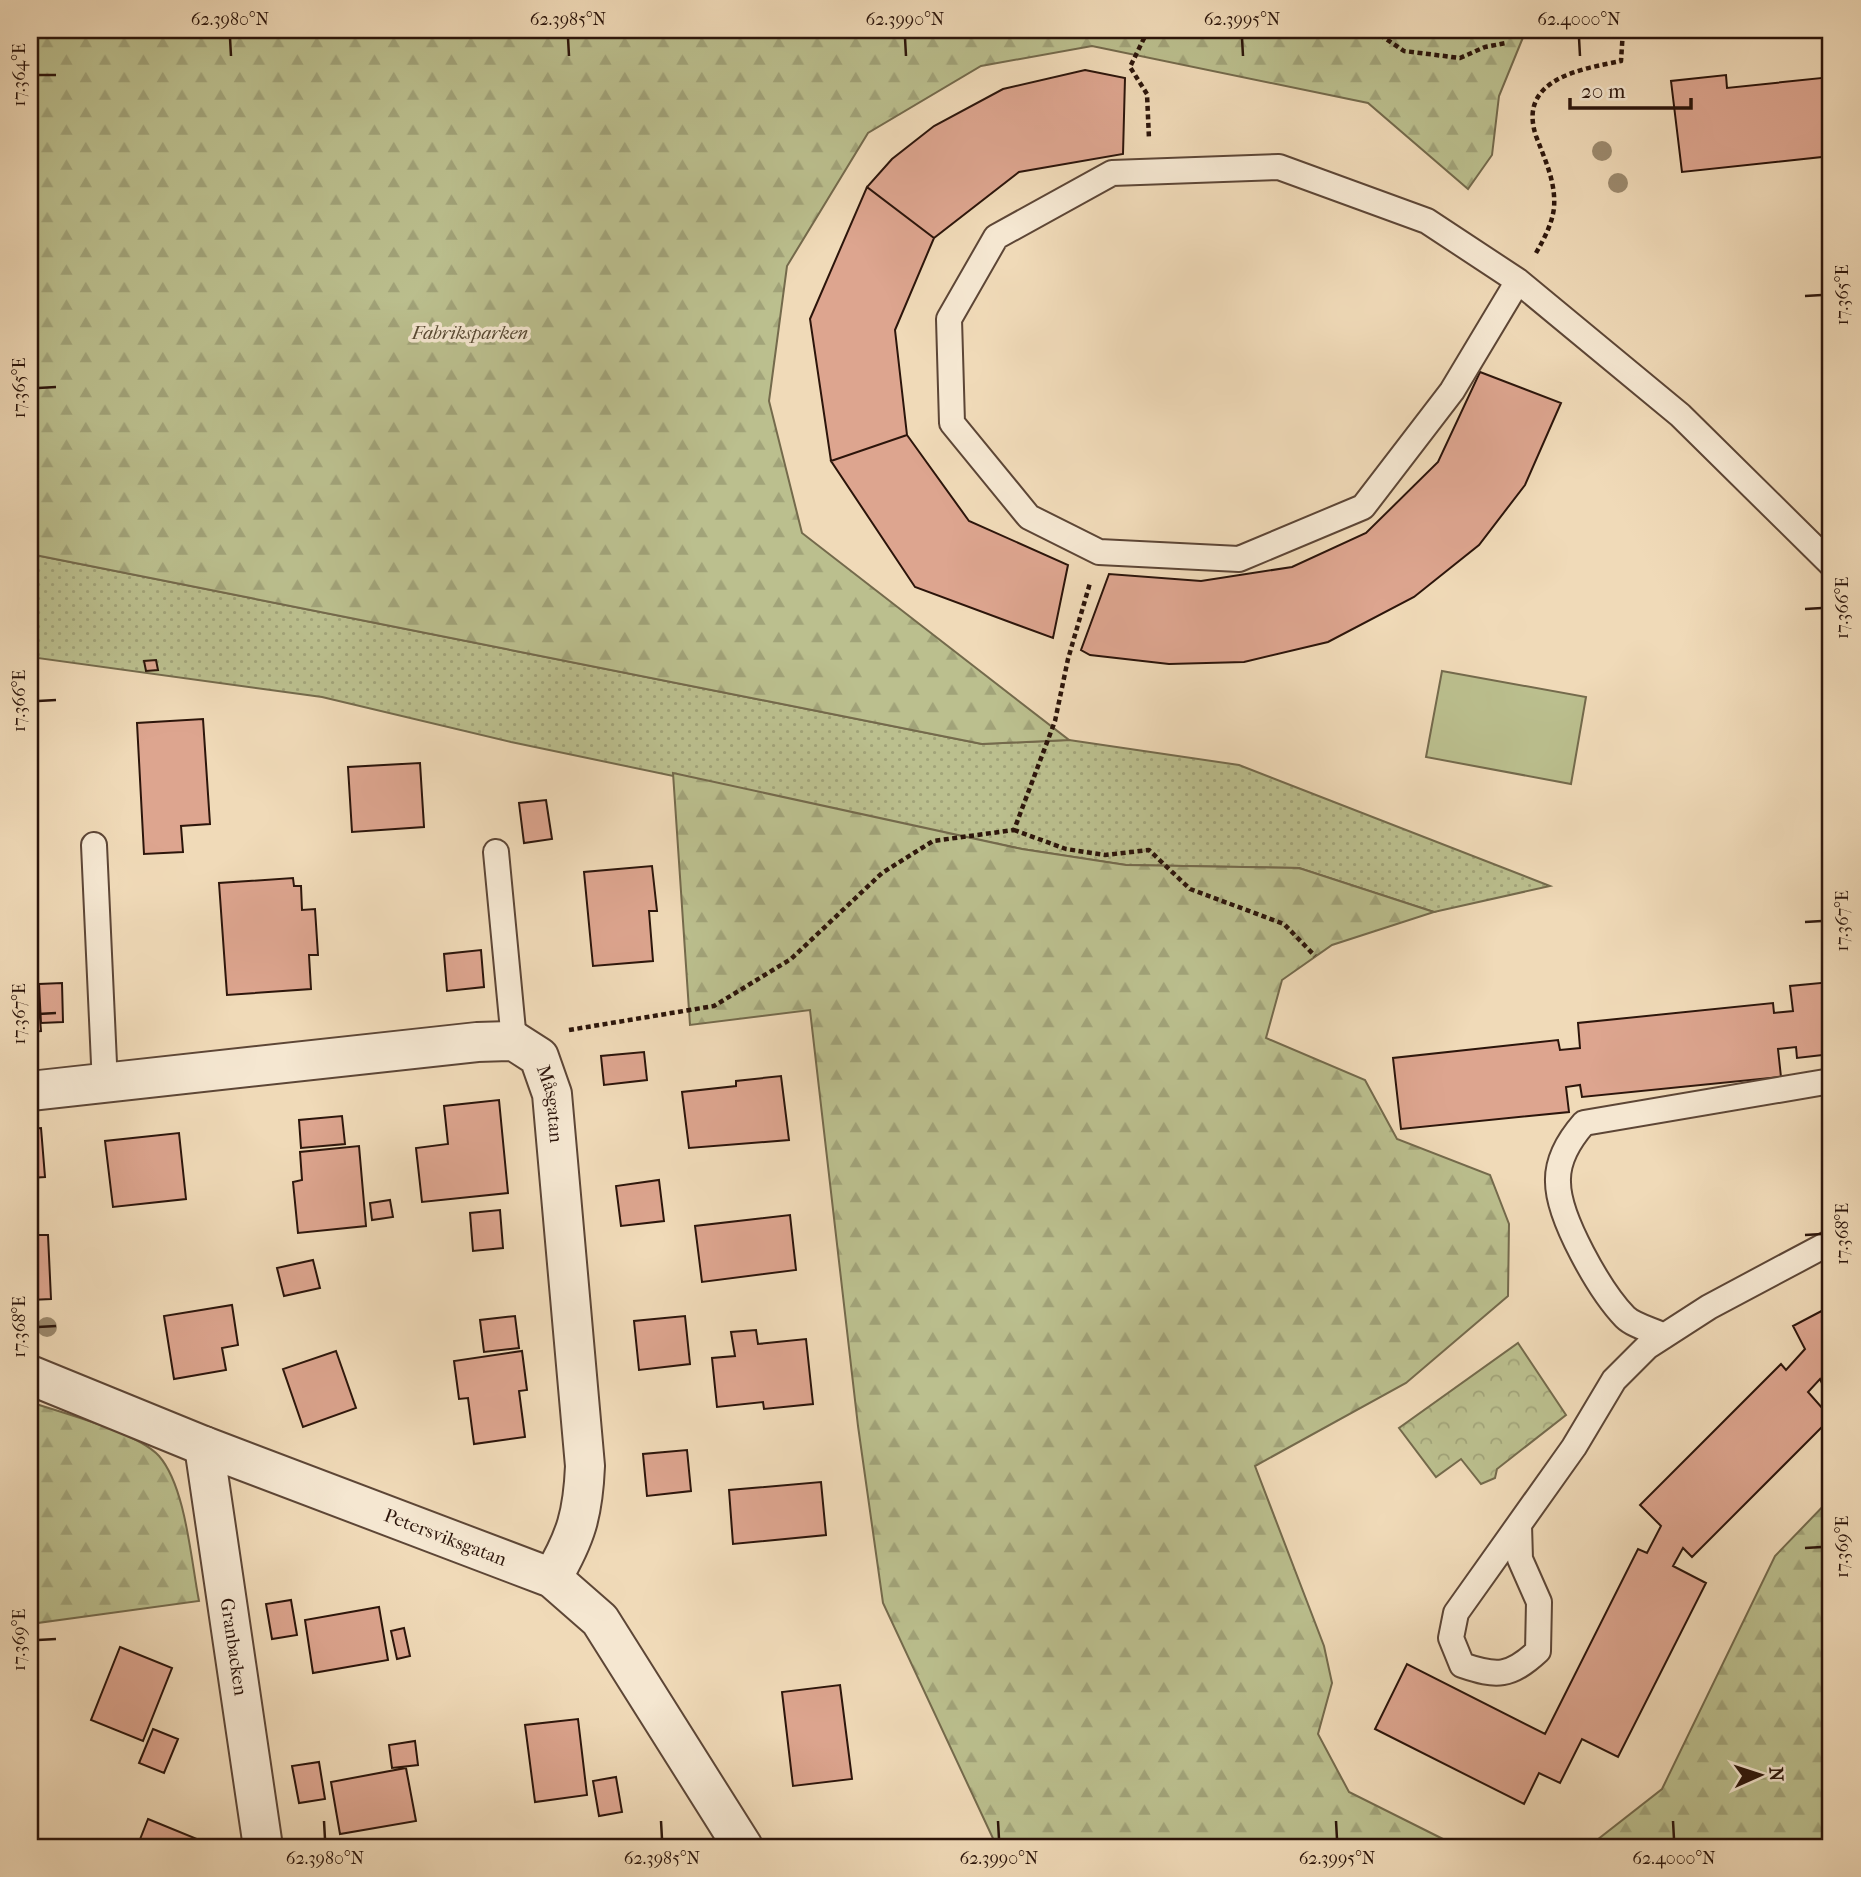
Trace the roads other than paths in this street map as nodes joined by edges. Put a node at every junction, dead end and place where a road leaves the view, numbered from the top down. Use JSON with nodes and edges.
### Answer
{"nodes":[{"id":1,"x":1518,"y":281,"type":"junction"},
{"id":2,"x":1831,"y":564,"type":"edge"},
{"id":3,"x":94,"y":845,"type":"dead end"},
{"id":4,"x":496,"y":852,"type":"dead end"},
{"id":5,"x":527,"y":1049,"type":"junction"},
{"id":6,"x":1831,"y":1081,"type":"edge"},
{"id":7,"x":104,"y":1085,"type":"junction"},
{"id":8,"x":30,"y":1091,"type":"edge"},
{"id":9,"x":1831,"y":1242,"type":"edge"},
{"id":10,"x":1664,"y":1336,"type":"junction"},
{"id":11,"x":30,"y":1375,"type":"edge"},
{"id":12,"x":204,"y":1446,"type":"junction"},
{"id":13,"x":1519,"y":1525,"type":"junction"},
{"id":14,"x":552,"y":1578,"type":"junction"},
{"id":15,"x":263,"y":1847,"type":"edge"},
{"id":16,"x":743,"y":1847,"type":"edge"}],
"edges":[{"from":1,"to":1,"type":"lane"},
{"from":1,"to":2,"type":"lane"},
{"from":3,"to":7,"type":"lane"},
{"from":4,"to":5,"type":"lane"},
{"from":5,"to":7,"type":"street"},
{"from":5,"to":14,"type":"street","name":"Måsgatan"},
{"from":6,"to":10,"type":"lane"},
{"from":7,"to":8,"type":"street"},
{"from":9,"to":10,"type":"lane"},
{"from":10,"to":13,"type":"lane"},
{"from":11,"to":12,"type":"street","name":"Petersviksgatan"},
{"from":12,"to":14,"type":"street","name":"Petersviksgatan"},
{"from":12,"to":15,"type":"street","name":"Granbacken"},
{"from":13,"to":13,"type":"lane"},
{"from":14,"to":16,"type":"street","name":"Petersviksgatan"}]}
